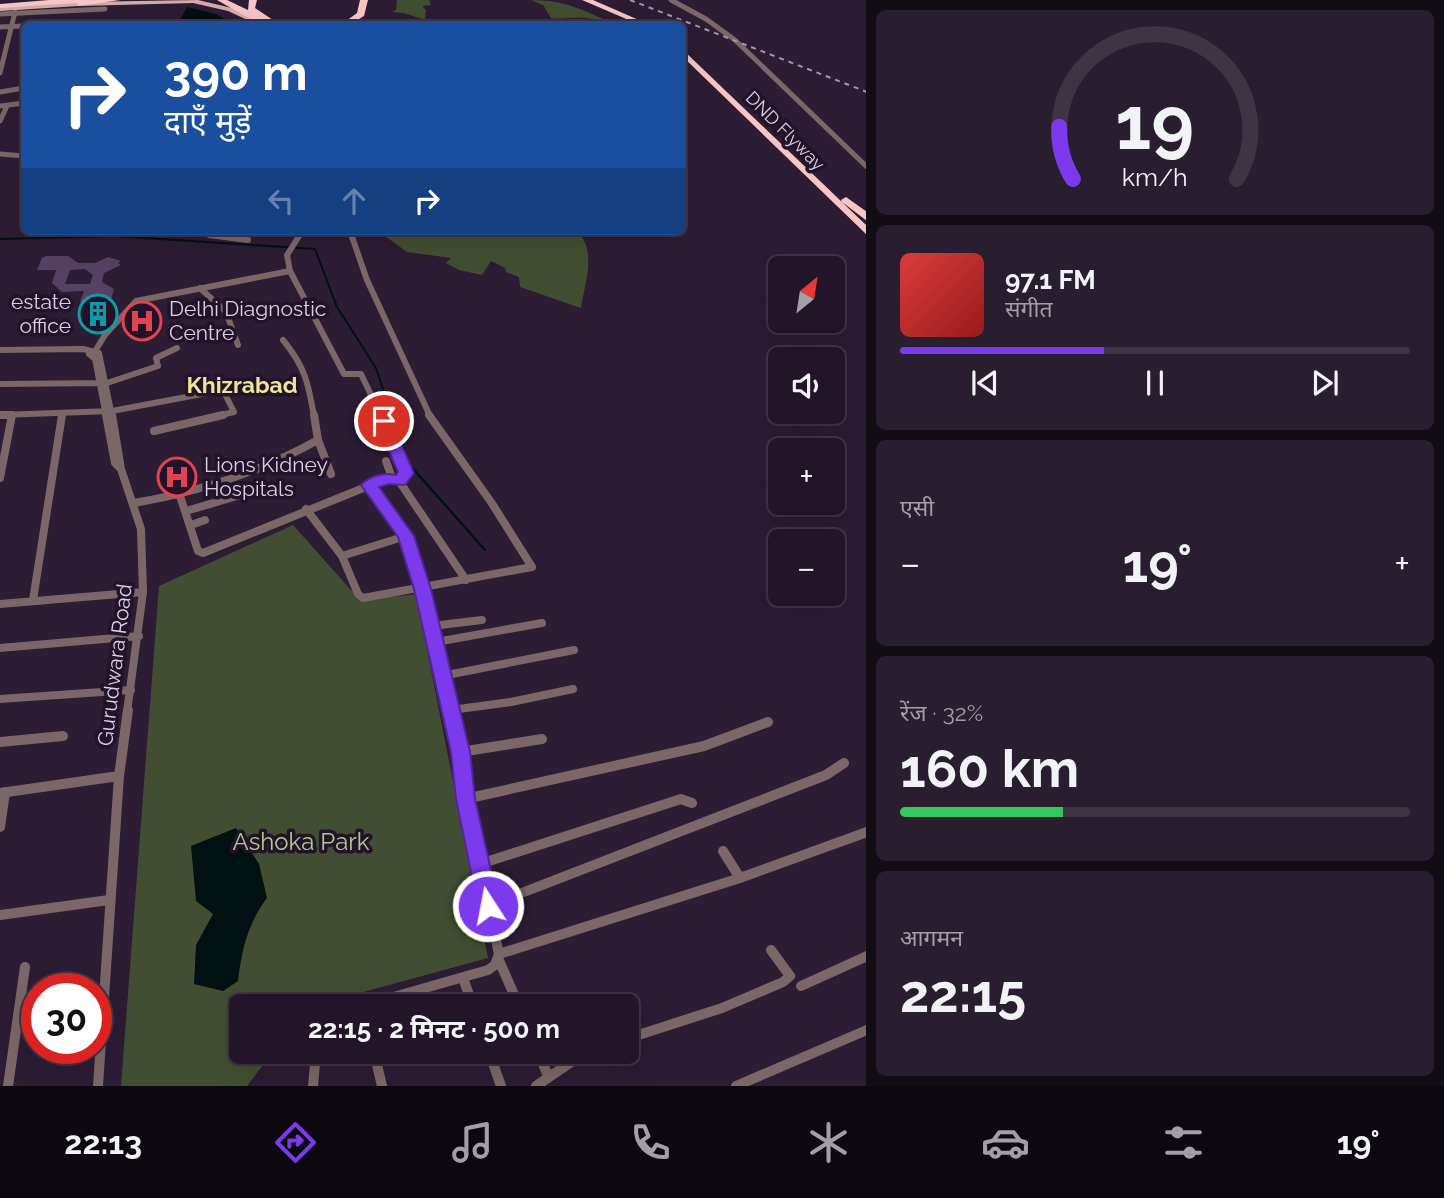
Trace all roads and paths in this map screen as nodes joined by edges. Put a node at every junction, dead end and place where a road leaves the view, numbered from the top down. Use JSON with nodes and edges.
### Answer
{"nodes":[{"id":1,"x":34,"y":0,"type":"edge"},
{"id":2,"x":49,"y":0,"type":"edge"},
{"id":3,"x":88,"y":0,"type":"edge"},
{"id":4,"x":116,"y":0,"type":"edge"},
{"id":5,"x":221,"y":0,"type":"edge"},
{"id":6,"x":253,"y":0,"type":"edge"},
{"id":7,"x":364,"y":0,"type":"edge"},
{"id":8,"x":370,"y":0,"type":"edge"},
{"id":9,"x":586,"y":0,"type":"edge"},
{"id":10,"x":602,"y":0,"type":"edge"},
{"id":11,"x":671,"y":0,"type":"edge"},
{"id":12,"x":79,"y":1,"type":"edge"},
{"id":13,"x":16,"y":6,"type":"edge"},
{"id":14,"x":0,"y":7,"type":"edge"},
{"id":15,"x":105,"y":9,"type":"dead end"},
{"id":16,"x":256,"y":21,"type":"edge"},
{"id":17,"x":259,"y":21,"type":"edge"},
{"id":18,"x":270,"y":21,"type":"edge"},
{"id":19,"x":350,"y":21,"type":"edge"},
{"id":20,"x":361,"y":21,"type":"edge"},
{"id":21,"x":637,"y":21,"type":"edge"},
{"id":22,"x":648,"y":21,"type":"edge"},
{"id":23,"x":12,"y":26,"type":"junction"},
{"id":24,"x":21,"y":26,"type":"edge"},
{"id":25,"x":0,"y":27,"type":"edge"},
{"id":26,"x":686,"y":45,"type":"edge"},
{"id":27,"x":686,"y":55,"type":"edge"},
{"id":28,"x":0,"y":73,"type":"edge"},
{"id":29,"x":21,"y":88,"type":"edge"},
{"id":30,"x":0,"y":92,"type":"edge"},
{"id":31,"x":4,"y":106,"type":"edge"},
{"id":32,"x":0,"y":121,"type":"edge"},
{"id":33,"x":0,"y":154,"type":"edge"},
{"id":34,"x":21,"y":156,"type":"edge"},
{"id":35,"x":866,"y":167,"type":"edge"},
{"id":36,"x":866,"y":218,"type":"edge"},
{"id":37,"x":866,"y":232,"type":"edge"},
{"id":38,"x":209,"y":235,"type":"edge"},
{"id":39,"x":300,"y":235,"type":"edge"},
{"id":40,"x":351,"y":235,"type":"edge"},
{"id":41,"x":248,"y":240,"type":"dead end"},
{"id":42,"x":290,"y":271,"type":"junction"},
{"id":43,"x":200,"y":288,"type":"junction"},
{"id":44,"x":284,"y":340,"type":"dead end"},
{"id":45,"x":238,"y":345,"type":"dead end"},
{"id":46,"x":177,"y":348,"type":"dead end"},
{"id":47,"x":0,"y":353,"type":"edge"},
{"id":48,"x":94,"y":353,"type":"junction"},
{"id":49,"x":103,"y":383,"type":"junction"},
{"id":50,"x":0,"y":384,"type":"edge"},
{"id":51,"x":108,"y":412,"type":"junction"},
{"id":52,"x":62,"y":413,"type":"junction"},
{"id":53,"x":0,"y":415,"type":"edge"},
{"id":54,"x":12,"y":415,"type":"junction"},
{"id":55,"x":154,"y":431,"type":"dead end"},
{"id":56,"x":318,"y":440,"type":"junction"},
{"id":57,"x":386,"y":461,"type":"dead end"},
{"id":58,"x":331,"y":474,"type":"dead end"},
{"id":59,"x":0,"y":478,"type":"edge"},
{"id":60,"x":396,"y":480,"type":"junction"},
{"id":61,"x":369,"y":485,"type":"junction"},
{"id":62,"x":244,"y":494,"type":"dead end"},
{"id":63,"x":180,"y":496,"type":"junction"},
{"id":64,"x":134,"y":503,"type":"junction"},
{"id":65,"x":306,"y":509,"type":"junction"},
{"id":66,"x":186,"y":511,"type":"junction"},
{"id":67,"x":205,"y":520,"type":"dead end"},
{"id":68,"x":191,"y":525,"type":"junction"},
{"id":69,"x":406,"y":536,"type":"junction"},
{"id":70,"x":342,"y":556,"type":"junction"},
{"id":71,"x":466,"y":580,"type":"junction"},
{"id":72,"x":423,"y":589,"type":"junction"},
{"id":73,"x":143,"y":592,"type":"junction"},
{"id":74,"x":33,"y":600,"type":"junction"},
{"id":75,"x":0,"y":604,"type":"edge"},
{"id":76,"x":482,"y":620,"type":"dead end"},
{"id":77,"x":542,"y":622,"type":"dead end"},
{"id":78,"x":432,"y":626,"type":"junction"},
{"id":79,"x":139,"y":636,"type":"junction"},
{"id":80,"x":436,"y":642,"type":"junction"},
{"id":81,"x":0,"y":648,"type":"edge"},
{"id":82,"x":574,"y":650,"type":"dead end"},
{"id":83,"x":442,"y":676,"type":"junction"},
{"id":84,"x":573,"y":689,"type":"dead end"},
{"id":85,"x":131,"y":690,"type":"junction"},
{"id":86,"x":0,"y":699,"type":"edge"},
{"id":87,"x":450,"y":710,"type":"junction"},
{"id":88,"x":768,"y":722,"type":"dead end"},
{"id":89,"x":63,"y":736,"type":"dead end"},
{"id":90,"x":542,"y":739,"type":"dead end"},
{"id":91,"x":0,"y":742,"type":"edge"},
{"id":92,"x":460,"y":752,"type":"junction"},
{"id":93,"x":844,"y":763,"type":"dead end"},
{"id":94,"x":119,"y":776,"type":"junction"},
{"id":95,"x":3,"y":792,"type":"edge"},
{"id":96,"x":465,"y":799,"type":"junction"},
{"id":97,"x":692,"y":803,"type":"dead end"},
{"id":98,"x":0,"y":827,"type":"edge"},
{"id":99,"x":866,"y":832,"type":"edge"},
{"id":100,"x":723,"y":851,"type":"dead end"},
{"id":101,"x":480,"y":864,"type":"junction"},
{"id":102,"x":740,"y":878,"type":"junction"},
{"id":103,"x":109,"y":900,"type":"junction"},
{"id":104,"x":488,"y":906,"type":"junction"},
{"id":105,"x":0,"y":915,"type":"edge"},
{"id":106,"x":771,"y":950,"type":"dead end"},
{"id":107,"x":499,"y":956,"type":"junction"},
{"id":108,"x":866,"y":956,"type":"edge"},
{"id":109,"x":25,"y":967,"type":"dead end"},
{"id":110,"x":463,"y":978,"type":"junction"},
{"id":111,"x":801,"y":986,"type":"dead end"},
{"id":112,"x":406,"y":994,"type":"edge"},
{"id":113,"x":469,"y":994,"type":"edge"},
{"id":114,"x":514,"y":994,"type":"edge"},
{"id":115,"x":866,"y":1030,"type":"edge"},
{"id":116,"x":639,"y":1035,"type":"edge"},
{"id":117,"x":315,"y":1064,"type":"edge"},
{"id":118,"x":377,"y":1064,"type":"edge"},
{"id":119,"x":493,"y":1064,"type":"edge"},
{"id":120,"x":543,"y":1064,"type":"edge"},
{"id":121,"x":567,"y":1064,"type":"edge"},
{"id":122,"x":548,"y":1076,"type":"junction"},
{"id":123,"x":8,"y":1086,"type":"edge"},
{"id":124,"x":98,"y":1086,"type":"edge"},
{"id":125,"x":313,"y":1086,"type":"edge"},
{"id":126,"x":382,"y":1086,"type":"edge"},
{"id":127,"x":501,"y":1086,"type":"edge"},
{"id":128,"x":536,"y":1086,"type":"edge"},
{"id":129,"x":736,"y":1086,"type":"edge"}],
"edges":[{"from":1,"to":13,"type":"main road"},
{"from":2,"to":14,"type":"highway"},
{"from":3,"to":12,"type":"highway"},
{"from":4,"to":12,"type":"highway"},
{"from":5,"to":17,"type":"highway"},
{"from":6,"to":18,"type":"highway"},
{"from":7,"to":19,"type":"highway"},
{"from":8,"to":20,"type":"highway"},
{"from":9,"to":21,"type":"highway"},
{"from":10,"to":22,"type":"highway"},
{"from":11,"to":35,"type":"street"},
{"from":12,"to":13,"type":"main road"},
{"from":12,"to":14,"type":"highway"},
{"from":12,"to":16,"type":"main road"},
{"from":13,"to":14,"type":"main road"},
{"from":13,"to":15,"type":"street"},
{"from":13,"to":23,"type":"street"},
{"from":23,"to":24,"type":"street"},
{"from":23,"to":25,"type":"street"},
{"from":23,"to":28,"type":"street"},
{"from":26,"to":36,"type":"highway","name":"DND Flyway"},
{"from":27,"to":37,"type":"highway","name":"DND Flyway"},
{"from":29,"to":30,"type":"street"},
{"from":31,"to":32,"type":"street"},
{"from":33,"to":34,"type":"street"},
{"from":38,"to":41,"type":"street"},
{"from":39,"to":42,"type":"street"},
{"from":40,"to":71,"type":"street"},
{"from":42,"to":43,"type":"street"},
{"from":42,"to":60,"type":"street"},
{"from":43,"to":45,"type":"street"},
{"from":43,"to":48,"type":"street"},
{"from":44,"to":56,"type":"street"},
{"from":46,"to":49,"type":"street"},
{"from":47,"to":48,"type":"street"},
{"from":48,"to":49,"type":"street","name":"Gurudwara Road"},
{"from":49,"to":50,"type":"street"},
{"from":49,"to":51,"type":"street","name":"Gurudwara Road"},
{"from":51,"to":52,"type":"street"},
{"from":51,"to":55,"type":"street"},
{"from":51,"to":64,"type":"street","name":"Gurudwara Road"},
{"from":52,"to":54,"type":"street"},
{"from":52,"to":74,"type":"street"},
{"from":53,"to":54,"type":"street"},
{"from":54,"to":59,"type":"street"},
{"from":56,"to":58,"type":"street"},
{"from":56,"to":63,"type":"street"},
{"from":57,"to":60,"type":"street"},
{"from":60,"to":61,"type":"street"},
{"from":60,"to":71,"type":"street"},
{"from":61,"to":65,"type":"street"},
{"from":61,"to":69,"type":"street"},
{"from":62,"to":66,"type":"street"},
{"from":63,"to":64,"type":"street"},
{"from":63,"to":66,"type":"street"},
{"from":64,"to":73,"type":"street","name":"Gurudwara Road"},
{"from":65,"to":68,"type":"street"},
{"from":65,"to":70,"type":"street"},
{"from":66,"to":68,"type":"street"},
{"from":67,"to":68,"type":"street"},
{"from":69,"to":70,"type":"street"},
{"from":69,"to":72,"type":"street"},
{"from":70,"to":72,"type":"street"},
{"from":71,"to":72,"type":"street"},
{"from":72,"to":78,"type":"street"},
{"from":73,"to":74,"type":"street"},
{"from":73,"to":79,"type":"street","name":"Gurudwara Road"},
{"from":74,"to":75,"type":"street"},
{"from":76,"to":78,"type":"street"},
{"from":77,"to":80,"type":"street"},
{"from":78,"to":80,"type":"street"},
{"from":79,"to":81,"type":"street"},
{"from":79,"to":85,"type":"street","name":"Gurudwara Road"},
{"from":80,"to":83,"type":"street"},
{"from":82,"to":83,"type":"street"},
{"from":83,"to":87,"type":"street"},
{"from":84,"to":87,"type":"street"},
{"from":85,"to":86,"type":"street"},
{"from":85,"to":94,"type":"street","name":"Gurudwara Road"},
{"from":87,"to":92,"type":"street"},
{"from":88,"to":96,"type":"street"},
{"from":89,"to":91,"type":"street"},
{"from":90,"to":92,"type":"street"},
{"from":92,"to":96,"type":"street"},
{"from":93,"to":104,"type":"street"},
{"from":94,"to":95,"type":"street"},
{"from":94,"to":103,"type":"street","name":"Gurudwara Road"},
{"from":95,"to":98,"type":"street"},
{"from":96,"to":101,"type":"street"},
{"from":97,"to":101,"type":"street"},
{"from":99,"to":102,"type":"street"},
{"from":100,"to":102,"type":"street"},
{"from":101,"to":104,"type":"street"},
{"from":102,"to":107,"type":"street"},
{"from":103,"to":105,"type":"street"},
{"from":103,"to":124,"type":"street","name":"Gurudwara Road"},
{"from":104,"to":107,"type":"street"},
{"from":106,"to":116,"type":"street"},
{"from":107,"to":110,"type":"street"},
{"from":107,"to":114,"type":"street"},
{"from":108,"to":111,"type":"street"},
{"from":109,"to":123,"type":"street"},
{"from":110,"to":112,"type":"street"},
{"from":110,"to":113,"type":"street"},
{"from":115,"to":129,"type":"street"},
{"from":117,"to":125,"type":"street"},
{"from":118,"to":126,"type":"street"},
{"from":119,"to":127,"type":"street"},
{"from":120,"to":122,"type":"street"},
{"from":121,"to":122,"type":"street"},
{"from":122,"to":128,"type":"street"}]}
